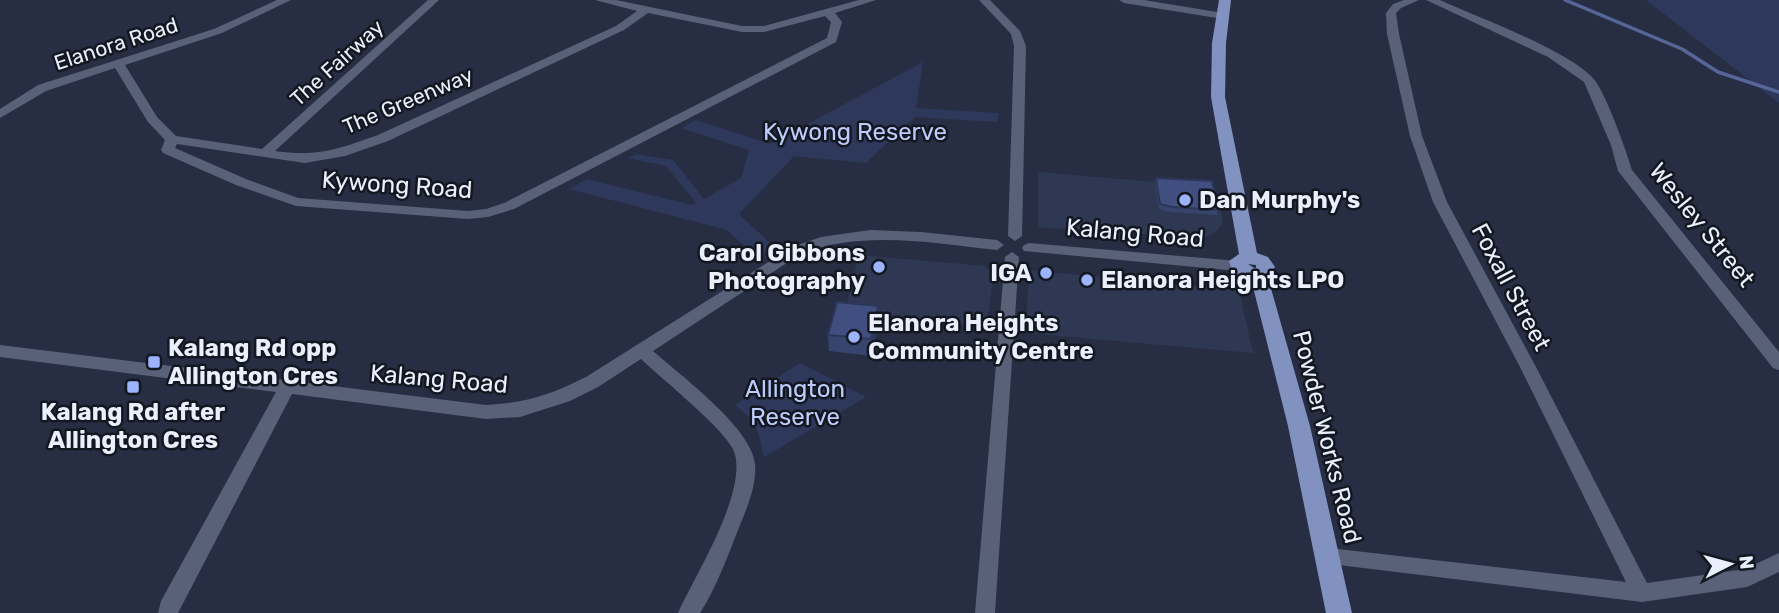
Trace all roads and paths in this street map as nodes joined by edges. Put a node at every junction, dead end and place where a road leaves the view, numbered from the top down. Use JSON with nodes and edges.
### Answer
{"nodes":[{"id":1,"x":286,"y":0,"type":"edge"},
{"id":2,"x":435,"y":0,"type":"edge"},
{"id":3,"x":600,"y":0,"type":"edge"},
{"id":4,"x":871,"y":0,"type":"edge"},
{"id":5,"x":985,"y":0,"type":"edge"},
{"id":6,"x":1124,"y":0,"type":"edge"},
{"id":7,"x":1414,"y":0,"type":"edge"},
{"id":8,"x":1431,"y":0,"type":"edge"},
{"id":9,"x":1224,"y":8,"type":"edge"},
{"id":10,"x":644,"y":11,"type":"junction"},
{"id":11,"x":828,"y":12,"type":"junction"},
{"id":12,"x":118,"y":64,"type":"junction"},
{"id":13,"x":0,"y":114,"type":"edge"},
{"id":14,"x":172,"y":139,"type":"junction"},
{"id":15,"x":265,"y":153,"type":"junction"},
{"id":16,"x":1015,"y":236,"type":"junction"},
{"id":17,"x":997,"y":245,"type":"junction"},
{"id":18,"x":1021,"y":252,"type":"junction"},
{"id":19,"x":1248,"y":266,"type":"junction"},
{"id":20,"x":642,"y":350,"type":"junction"},
{"id":21,"x":0,"y":351,"type":"edge"},
{"id":22,"x":1779,"y":364,"type":"edge"},
{"id":23,"x":286,"y":388,"type":"junction"},
{"id":24,"x":1329,"y":557,"type":"junction"},
{"id":25,"x":1779,"y":562,"type":"edge"},
{"id":26,"x":1642,"y":593,"type":"junction"},
{"id":27,"x":168,"y":613,"type":"edge"},
{"id":28,"x":688,"y":613,"type":"edge"},
{"id":29,"x":985,"y":613,"type":"edge"},
{"id":30,"x":1339,"y":613,"type":"edge"}],
"edges":[{"from":1,"to":12,"type":"street","name":"Elanora Road"},
{"from":2,"to":15,"type":"street","name":"The Fairway"},
{"from":3,"to":10,"type":"street"},
{"from":4,"to":11,"type":"street"},
{"from":5,"to":16,"type":"street"},
{"from":6,"to":9,"type":"street"},
{"from":7,"to":26,"type":"street","name":"Foxall Street"},
{"from":8,"to":22,"type":"street","name":"Wesley Street"},
{"from":9,"to":19,"type":"main road","name":"Powder Works Road"},
{"from":10,"to":11,"type":"street"},
{"from":10,"to":15,"type":"street","name":"The Greenway"},
{"from":11,"to":14,"type":"street","name":"Kywong Road"},
{"from":12,"to":13,"type":"street","name":"Elanora Road"},
{"from":12,"to":14,"type":"street","name":"Kywong Road"},
{"from":14,"to":15,"type":"street","name":"The Greenway"},
{"from":16,"to":17,"type":"street"},
{"from":16,"to":18,"type":"street"},
{"from":17,"to":18,"type":"street"},
{"from":17,"to":20,"type":"street","name":"Kalang Road"},
{"from":18,"to":19,"type":"street","name":"Kalang Road"},
{"from":18,"to":29,"type":"street"},
{"from":19,"to":24,"type":"main road","name":"Powder Works Road"},
{"from":20,"to":23,"type":"street","name":"Kalang Road"},
{"from":20,"to":28,"type":"street"},
{"from":21,"to":23,"type":"street","name":"Kalang Road"},
{"from":23,"to":27,"type":"street"},
{"from":24,"to":26,"type":"street"},
{"from":24,"to":30,"type":"main road","name":"Powder Works Road"},
{"from":25,"to":26,"type":"street"}]}
